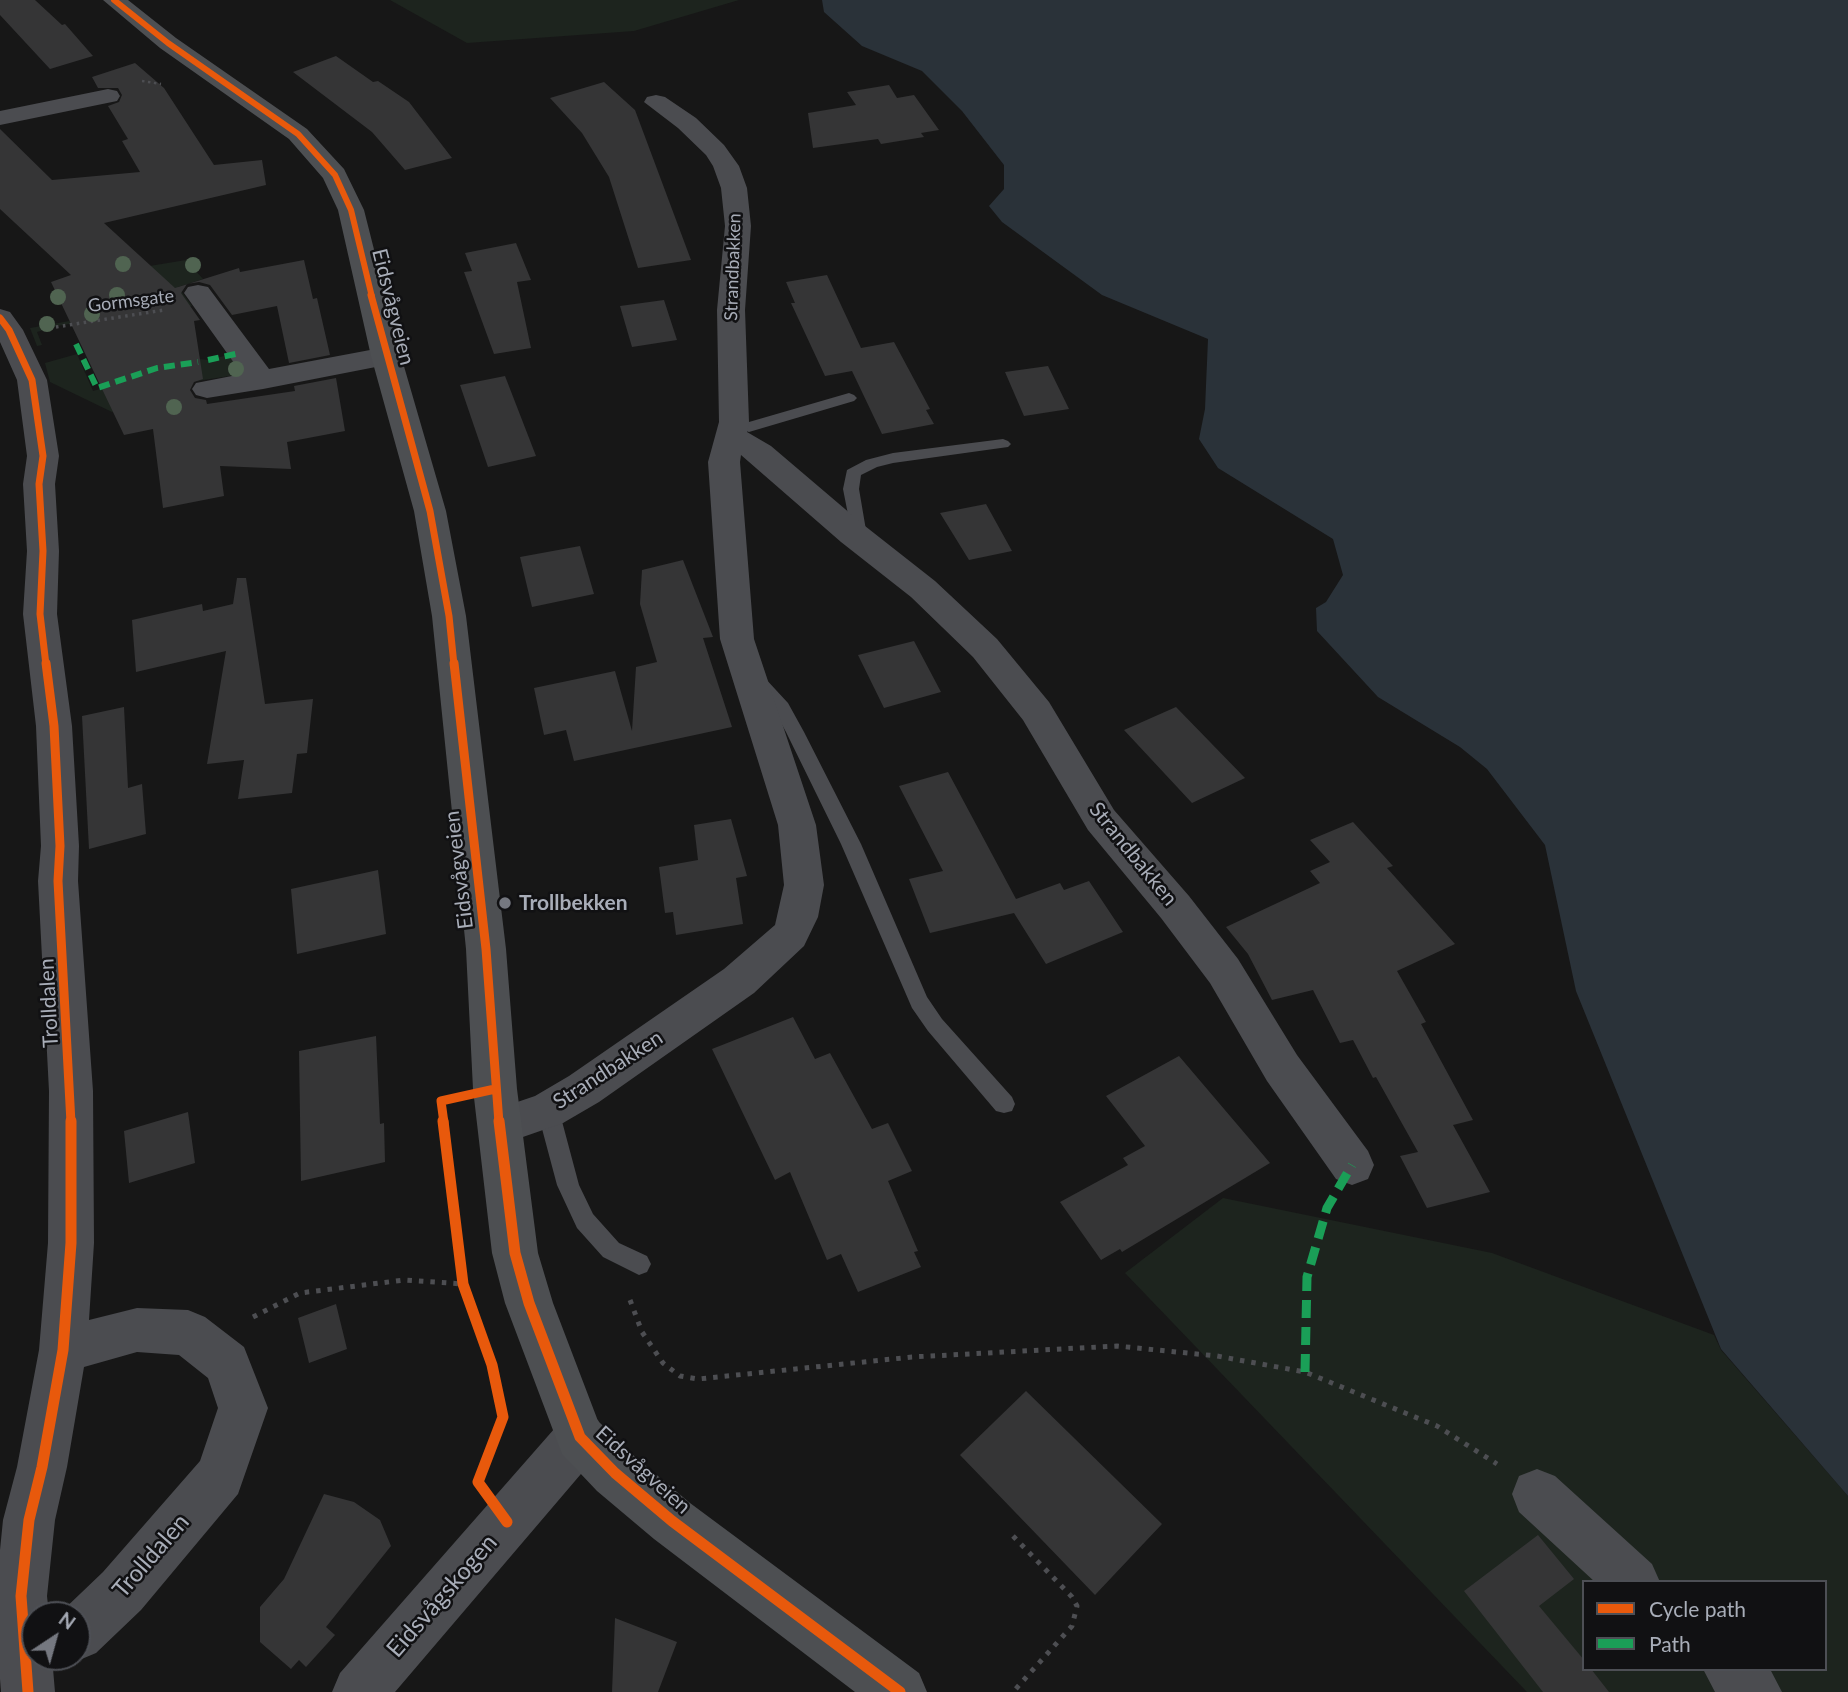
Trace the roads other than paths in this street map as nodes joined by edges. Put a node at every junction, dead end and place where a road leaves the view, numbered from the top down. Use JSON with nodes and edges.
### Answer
{"nodes":[{"id":1,"x":114,"y":0,"type":"edge"},
{"id":2,"x":108,"y":96,"type":"dead end"},
{"id":3,"x":656,"y":102,"type":"dead end"},
{"id":4,"x":0,"y":118,"type":"edge"},
{"id":5,"x":204,"y":301,"type":"road end"},
{"id":6,"x":0,"y":318,"type":"edge"},
{"id":7,"x":386,"y":356,"type":"junction"},
{"id":8,"x":263,"y":380,"type":"junction"},
{"id":9,"x":207,"y":389,"type":"dead end"},
{"id":10,"x":849,"y":398,"type":"dead end"},
{"id":11,"x":731,"y":433,"type":"junction"},
{"id":12,"x":1003,"y":444,"type":"dead end"},
{"id":13,"x":859,"y":536,"type":"junction"},
{"id":14,"x":748,"y":673,"type":"junction"},
{"id":15,"x":1004,"y":1104,"type":"dead end"},
{"id":16,"x":548,"y":1110,"type":"junction"},
{"id":17,"x":500,"y":1126,"type":"junction"},
{"id":18,"x":1352,"y":1165,"type":"dead end"},
{"id":19,"x":639,"y":1265,"type":"dead end"},
{"id":20,"x":63,"y":1350,"type":"junction"},
{"id":21,"x":580,"y":1437,"type":"junction"},
{"id":22,"x":1537,"y":1494,"type":"road end"},
{"id":23,"x":1632,"y":1580,"type":"edge"},
{"id":24,"x":11,"y":1581,"type":"edge"},
{"id":25,"x":91,"y":1620,"type":"edge"},
{"id":26,"x":1732,"y":1671,"type":"edge"},
{"id":27,"x":37,"y":1677,"type":"edge"},
{"id":28,"x":359,"y":1692,"type":"edge"},
{"id":29,"x":900,"y":1692,"type":"edge"},
{"id":30,"x":1755,"y":1692,"type":"edge"}],
"edges":[{"from":1,"to":7,"type":"main road","name":"Eidsvågveien"},
{"from":2,"to":4,"type":"street"},
{"from":3,"to":11,"type":"street","name":"Strandbakken"},
{"from":5,"to":8,"type":"street"},
{"from":6,"to":20,"type":"street","name":"Trolldalen"},
{"from":7,"to":8,"type":"street","name":"Eidsvågveien"},
{"from":7,"to":17,"type":"main road","name":"Eidsvågveien"},
{"from":8,"to":9,"type":"street","name":"Eidsvågveien"},
{"from":10,"to":11,"type":"lane"},
{"from":11,"to":13,"type":"street","name":"Strandbakken"},
{"from":11,"to":14,"type":"street","name":"Strandbakken"},
{"from":12,"to":13,"type":"lane"},
{"from":13,"to":18,"type":"street","name":"Strandbakken"},
{"from":14,"to":15,"type":"lane","name":"Strandbakken"},
{"from":14,"to":16,"type":"street","name":"Strandbakken"},
{"from":16,"to":17,"type":"street","name":"Strandbakken"},
{"from":16,"to":19,"type":"lane"},
{"from":17,"to":21,"type":"main road","name":"Eidsvågveien"},
{"from":20,"to":24,"type":"street","name":"Trolldalen"},
{"from":20,"to":25,"type":"street","name":"Trolldalen"},
{"from":21,"to":28,"type":"street","name":"Eidsvågskogen"},
{"from":21,"to":29,"type":"main road","name":"Eidsvågveien"},
{"from":22,"to":23,"type":"street"},
{"from":24,"to":27,"type":"street","name":"Trolldalen"},
{"from":26,"to":30,"type":"street"}]}
